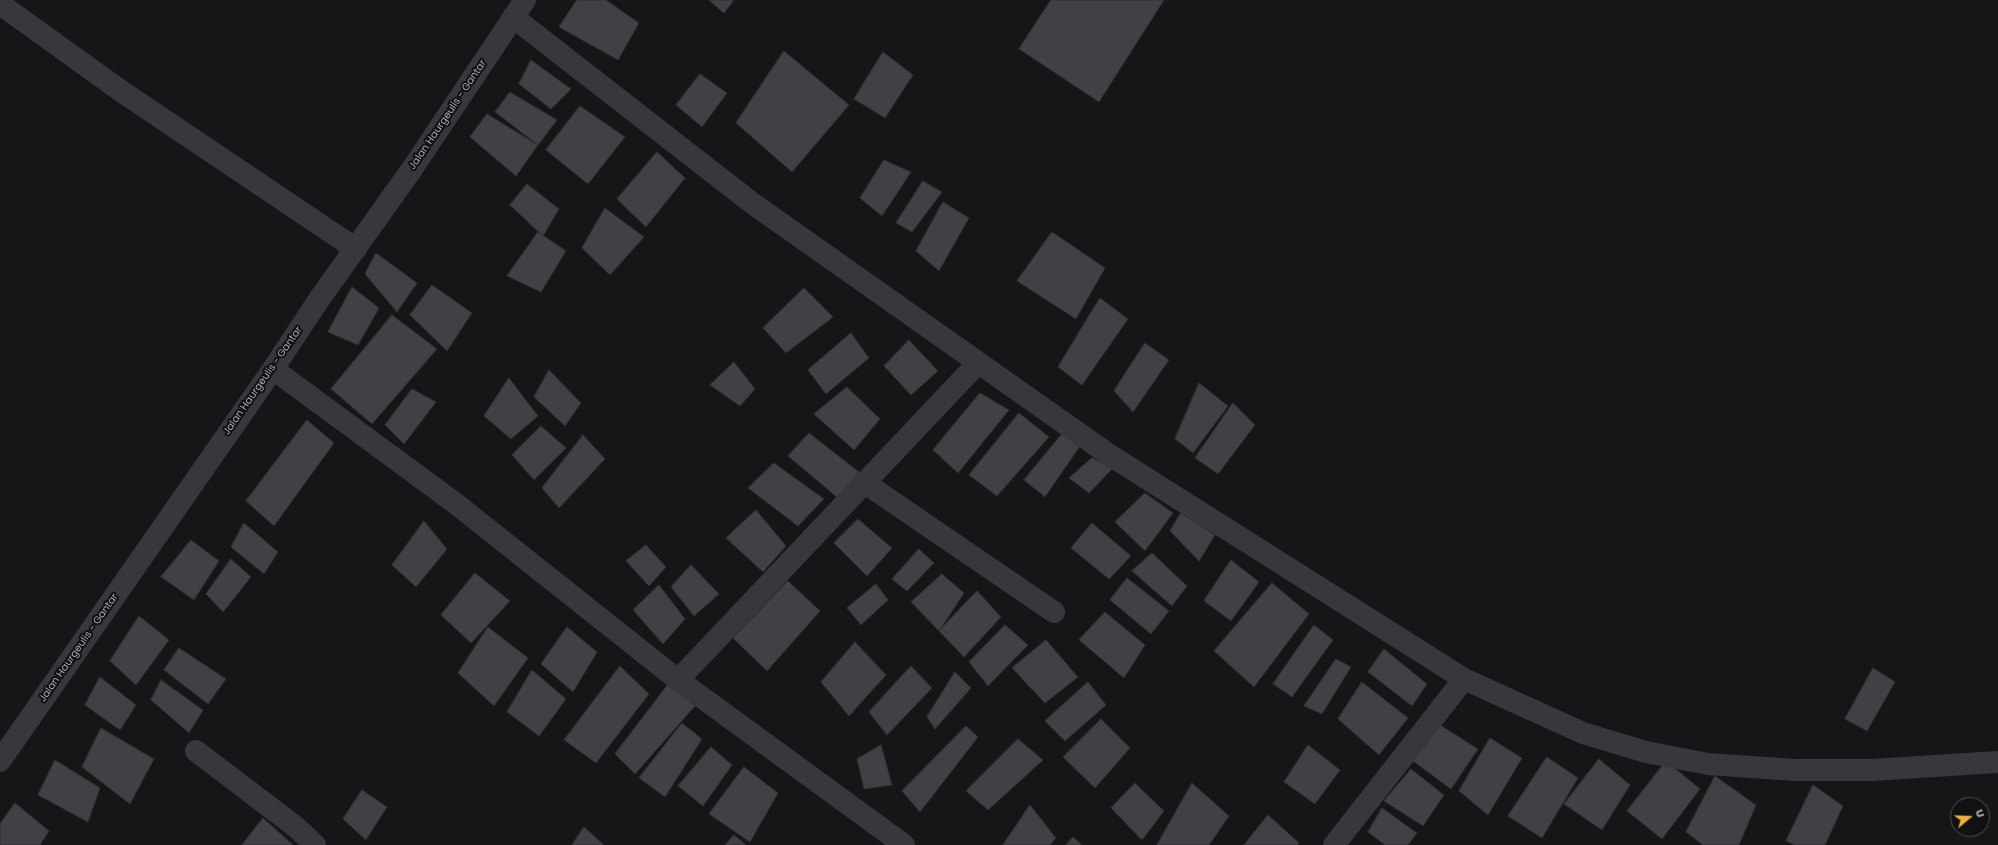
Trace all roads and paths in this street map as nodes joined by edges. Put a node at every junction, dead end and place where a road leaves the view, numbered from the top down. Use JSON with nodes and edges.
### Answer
{"nodes":[{"id":1,"x":0,"y":4,"type":"edge"},
{"id":2,"x":519,"y":8,"type":"edge"},
{"id":3,"x":356,"y":248,"type":"junction"},
{"id":4,"x":978,"y":363,"type":"junction"},
{"id":5,"x":273,"y":369,"type":"junction"},
{"id":6,"x":865,"y":483,"type":"junction"},
{"id":7,"x":1054,"y":612,"type":"dead end"},
{"id":8,"x":678,"y":680,"type":"junction"},
{"id":9,"x":1464,"y":680,"type":"junction"},
{"id":10,"x":196,"y":751,"type":"dead end"},
{"id":11,"x":0,"y":761,"type":"edge"},
{"id":12,"x":1998,"y":762,"type":"edge"},
{"id":13,"x":315,"y":845,"type":"edge"},
{"id":14,"x":904,"y":845,"type":"edge"},
{"id":15,"x":1334,"y":845,"type":"edge"}],
"edges":[{"from":1,"to":3,"type":"street"},
{"from":2,"to":3,"type":"street","name":"Jalan Haurgeulis - Gantar"},
{"from":2,"to":4,"type":"street"},
{"from":3,"to":5,"type":"street","name":"Jalan Haurgeulis - Gantar"},
{"from":4,"to":6,"type":"street"},
{"from":4,"to":9,"type":"street"},
{"from":5,"to":8,"type":"street"},
{"from":5,"to":11,"type":"street","name":"Jalan Haurgeulis - Gantar"},
{"from":6,"to":7,"type":"street"},
{"from":6,"to":8,"type":"street"},
{"from":8,"to":14,"type":"street"},
{"from":9,"to":12,"type":"street"},
{"from":9,"to":15,"type":"street"},
{"from":10,"to":13,"type":"street"}]}
